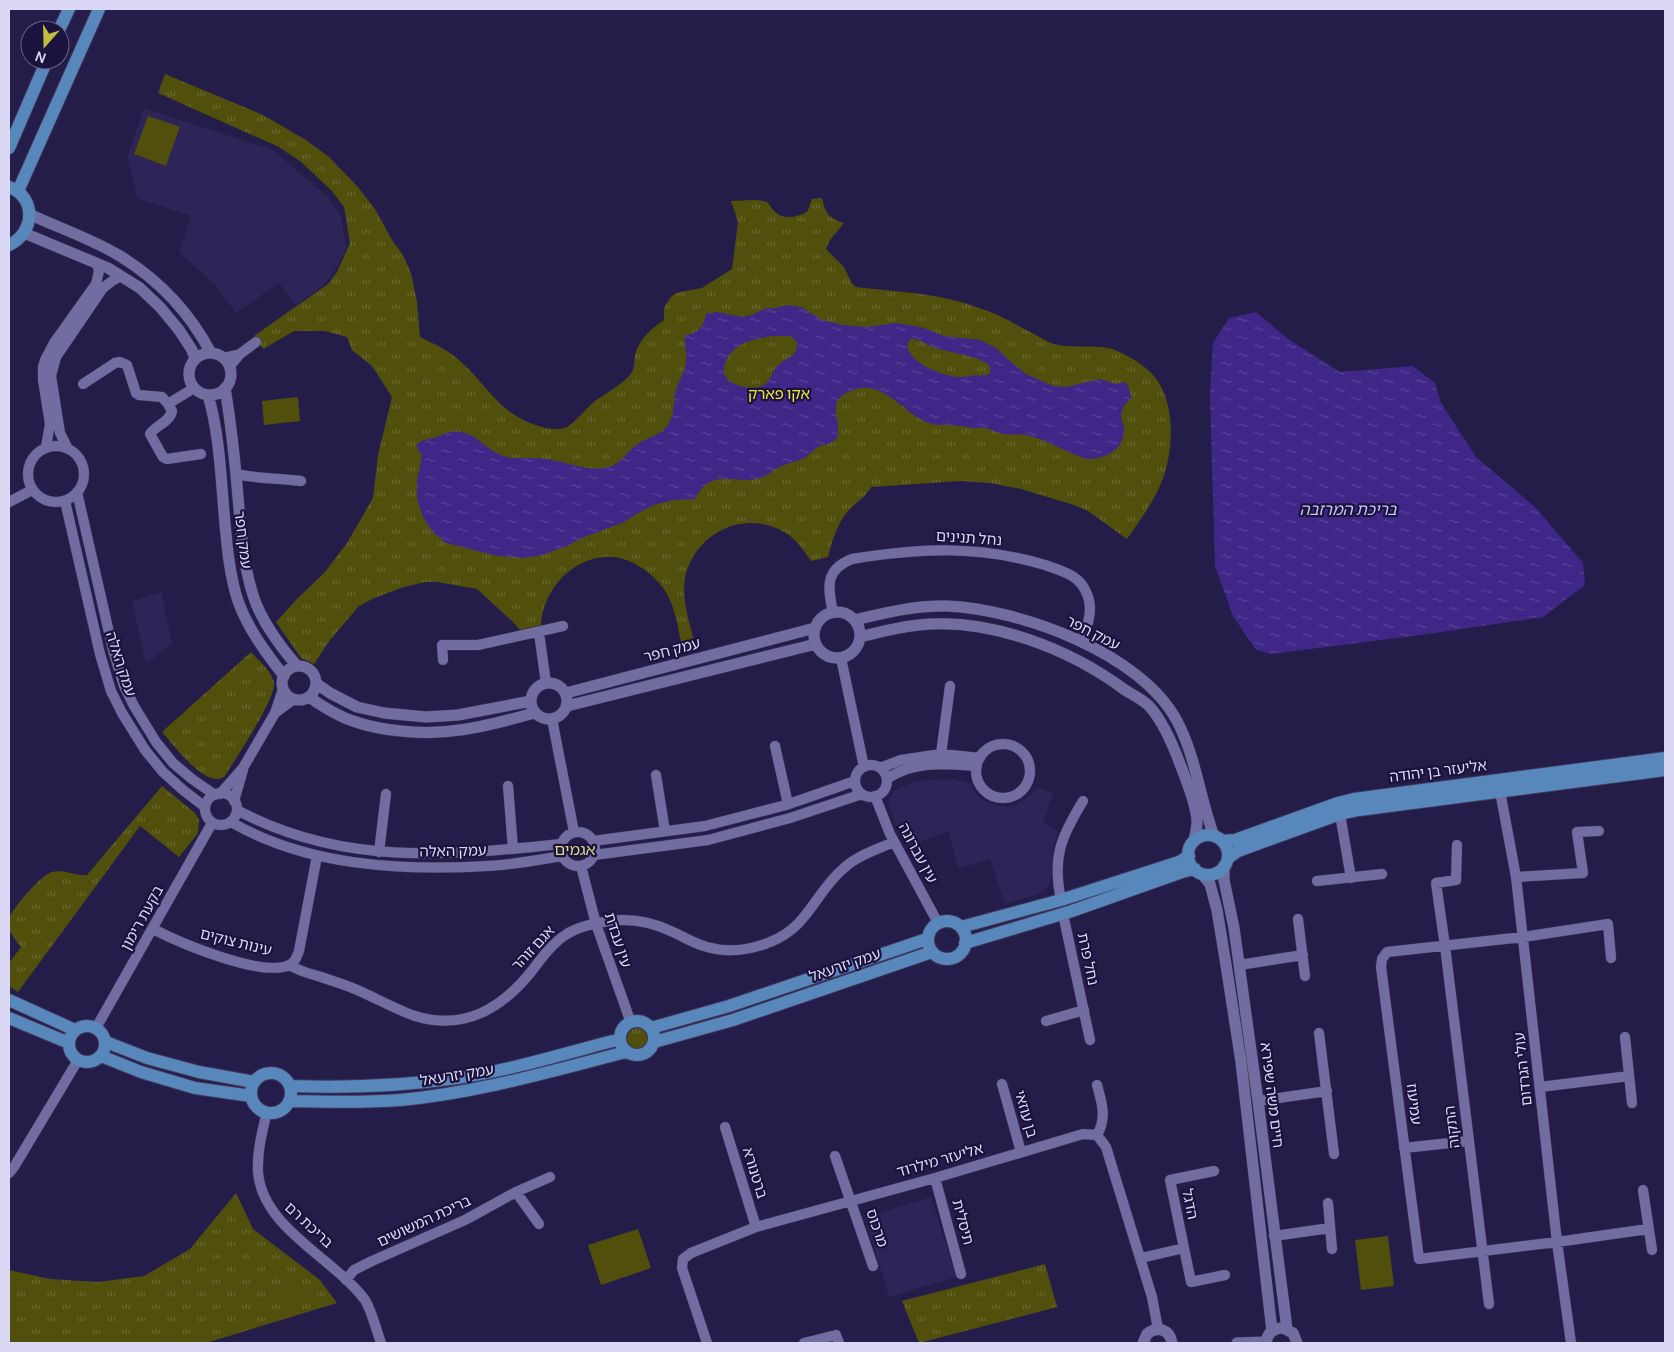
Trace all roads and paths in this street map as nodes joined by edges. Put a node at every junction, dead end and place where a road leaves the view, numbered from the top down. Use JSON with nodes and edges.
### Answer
{"nodes":[{"id":1,"x":99,"y":9,"type":"edge"},
{"id":2,"x":43,"y":70,"type":"edge"},
{"id":3,"x":9,"y":148,"type":"edge"},
{"id":4,"x":13,"y":189,"type":"edge"},
{"id":5,"x":29,"y":214,"type":"junction"},
{"id":6,"x":24,"y":233,"type":"junction"},
{"id":7,"x":9,"y":245,"type":"edge"},
{"id":8,"x":97,"y":264,"type":"junction"},
{"id":9,"x":122,"y":276,"type":"junction"},
{"id":10,"x":256,"y":342,"type":"dead end"},
{"id":11,"x":211,"y":353,"type":"junction"},
{"id":12,"x":195,"y":359,"type":"junction"},
{"id":13,"x":226,"y":362,"type":"junction"},
{"id":14,"x":84,"y":384,"type":"dead end"},
{"id":15,"x":194,"y":388,"type":"junction"},
{"id":16,"x":225,"y":388,"type":"junction"},
{"id":17,"x":208,"y":395,"type":"junction"},
{"id":18,"x":168,"y":404,"type":"junction"},
{"id":19,"x":46,"y":447,"type":"junction"},
{"id":20,"x":67,"y":448,"type":"junction"},
{"id":21,"x":201,"y":454,"type":"dead end"},
{"id":22,"x":236,"y":474,"type":"junction"},
{"id":23,"x":255,"y":478,"type":"junction"},
{"id":24,"x":301,"y":481,"type":"dead end"},
{"id":25,"x":237,"y":487,"type":"junction"},
{"id":26,"x":32,"y":490,"type":"junction"},
{"id":27,"x":78,"y":492,"type":"junction"},
{"id":28,"x":65,"y":501,"type":"junction"},
{"id":29,"x":9,"y":502,"type":"edge"},
{"id":30,"x":833,"y":613,"type":"junction"},
{"id":31,"x":854,"y":620,"type":"junction"},
{"id":32,"x":563,"y":626,"type":"dead end"},
{"id":33,"x":815,"y":628,"type":"junction"},
{"id":34,"x":539,"y":633,"type":"junction"},
{"id":35,"x":860,"y":637,"type":"junction"},
{"id":36,"x":1082,"y":642,"type":"junction"},
{"id":37,"x":816,"y":644,"type":"junction"},
{"id":38,"x":841,"y":658,"type":"junction"},
{"id":39,"x":443,"y":660,"type":"dead end"},
{"id":40,"x":297,"y":666,"type":"junction"},
{"id":41,"x":284,"y":676,"type":"junction"},
{"id":42,"x":546,"y":683,"type":"junction"},
{"id":43,"x":317,"y":684,"type":"junction"},
{"id":44,"x":950,"y":686,"type":"dead end"},
{"id":45,"x":283,"y":689,"type":"junction"},
{"id":46,"x":566,"y":693,"type":"junction"},
{"id":47,"x":309,"y":697,"type":"junction"},
{"id":48,"x":294,"y":699,"type":"junction"},
{"id":49,"x":531,"y":700,"type":"junction"},
{"id":50,"x":567,"y":706,"type":"junction"},
{"id":51,"x":275,"y":713,"type":"junction"},
{"id":52,"x":535,"y":713,"type":"junction"},
{"id":53,"x":552,"y":719,"type":"junction"},
{"id":54,"x":774,"y":746,"type":"dead end"},
{"id":55,"x":941,"y":754,"type":"junction"},
{"id":56,"x":1665,"y":758,"type":"edge"},
{"id":57,"x":978,"y":762,"type":"junction"},
{"id":58,"x":864,"y":766,"type":"junction"},
{"id":59,"x":243,"y":768,"type":"junction"},
{"id":60,"x":880,"y":768,"type":"junction"},
{"id":61,"x":1665,"y":770,"type":"edge"},
{"id":62,"x":656,"y":775,"type":"dead end"},
{"id":63,"x":887,"y":778,"type":"junction"},
{"id":64,"x":855,"y":781,"type":"junction"},
{"id":65,"x":508,"y":786,"type":"dead end"},
{"id":66,"x":1500,"y":791,"type":"junction"},
{"id":67,"x":217,"y":794,"type":"junction"},
{"id":68,"x":386,"y":794,"type":"dead end"},
{"id":69,"x":862,"y":794,"type":"junction"},
{"id":70,"x":875,"y":796,"type":"junction"},
{"id":71,"x":1083,"y":801,"type":"dead end"},
{"id":72,"x":788,"y":804,"type":"junction"},
{"id":73,"x":236,"y":805,"type":"junction"},
{"id":74,"x":205,"y":807,"type":"junction"},
{"id":75,"x":1340,"y":814,"type":"junction"},
{"id":76,"x":231,"y":822,"type":"junction"},
{"id":77,"x":212,"y":823,"type":"junction"},
{"id":78,"x":665,"y":831,"type":"junction"},
{"id":79,"x":1599,"y":831,"type":"dead end"},
{"id":80,"x":574,"y":832,"type":"junction"},
{"id":81,"x":1218,"y":839,"type":"junction"},
{"id":82,"x":593,"y":841,"type":"junction"},
{"id":83,"x":1194,"y":841,"type":"junction"},
{"id":84,"x":894,"y":842,"type":"junction"},
{"id":85,"x":561,"y":844,"type":"junction"},
{"id":86,"x":1457,"y":845,"type":"dead end"},
{"id":87,"x":514,"y":849,"type":"junction"},
{"id":88,"x":379,"y":852,"type":"junction"},
{"id":89,"x":594,"y":855,"type":"junction"},
{"id":90,"x":317,"y":856,"type":"junction"},
{"id":91,"x":562,"y":856,"type":"junction"},
{"id":92,"x":1189,"y":856,"type":"junction"},
{"id":93,"x":1226,"y":862,"type":"junction"},
{"id":94,"x":581,"y":866,"type":"junction"},
{"id":95,"x":1199,"y":871,"type":"junction"},
{"id":96,"x":1382,"y":874,"type":"dead end"},
{"id":97,"x":1516,"y":877,"type":"junction"},
{"id":98,"x":1351,"y":878,"type":"junction"},
{"id":99,"x":1317,"y":881,"type":"dead end"},
{"id":100,"x":1061,"y":900,"type":"junction"},
{"id":101,"x":1063,"y":914,"type":"junction"},
{"id":102,"x":1298,"y":919,"type":"dead end"},
{"id":103,"x":938,"y":923,"type":"junction"},
{"id":104,"x":596,"y":924,"type":"junction"},
{"id":105,"x":961,"y":927,"type":"junction"},
{"id":106,"x":153,"y":929,"type":"junction"},
{"id":107,"x":1523,"y":937,"type":"junction"},
{"id":108,"x":928,"y":939,"type":"junction"},
{"id":109,"x":966,"y":943,"type":"junction"},
{"id":110,"x":1445,"y":946,"type":"junction"},
{"id":111,"x":932,"y":952,"type":"junction"},
{"id":112,"x":1303,"y":955,"type":"junction"},
{"id":113,"x":1612,"y":958,"type":"dead end"},
{"id":114,"x":290,"y":964,"type":"junction"},
{"id":115,"x":1239,"y":965,"type":"junction"},
{"id":116,"x":1306,"y":976,"type":"dead end"},
{"id":117,"x":9,"y":1000,"type":"edge"},
{"id":118,"x":1084,"y":1010,"type":"junction"},
{"id":119,"x":9,"y":1018,"type":"edge"},
{"id":120,"x":1046,"y":1021,"type":"dead end"},
{"id":121,"x":631,"y":1023,"type":"junction"},
{"id":122,"x":96,"y":1028,"type":"junction"},
{"id":123,"x":651,"y":1028,"type":"junction"},
{"id":124,"x":75,"y":1030,"type":"junction"},
{"id":125,"x":1319,"y":1032,"type":"dead end"},
{"id":126,"x":1624,"y":1038,"type":"dead end"},
{"id":127,"x":620,"y":1039,"type":"junction"},
{"id":128,"x":1090,"y":1040,"type":"dead end"},
{"id":129,"x":106,"y":1042,"type":"junction"},
{"id":130,"x":654,"y":1042,"type":"junction"},
{"id":131,"x":69,"y":1043,"type":"junction"},
{"id":132,"x":626,"y":1052,"type":"junction"},
{"id":133,"x":101,"y":1056,"type":"junction"},
{"id":134,"x":78,"y":1060,"type":"junction"},
{"id":135,"x":1629,"y":1076,"type":"junction"},
{"id":136,"x":254,"y":1082,"type":"junction"},
{"id":137,"x":1002,"y":1084,"type":"dead end"},
{"id":138,"x":290,"y":1086,"type":"junction"},
{"id":139,"x":1097,"y":1086,"type":"dead end"},
{"id":140,"x":1540,"y":1087,"type":"junction"},
{"id":141,"x":1327,"y":1091,"type":"junction"},
{"id":142,"x":252,"y":1096,"type":"junction"},
{"id":143,"x":289,"y":1101,"type":"junction"},
{"id":144,"x":1258,"y":1101,"type":"junction"},
{"id":145,"x":1632,"y":1103,"type":"dead end"},
{"id":146,"x":267,"y":1112,"type":"junction"},
{"id":147,"x":725,"y":1127,"type":"dead end"},
{"id":148,"x":1097,"y":1135,"type":"junction"},
{"id":149,"x":1468,"y":1141,"type":"junction"},
{"id":150,"x":1404,"y":1148,"type":"junction"},
{"id":151,"x":1021,"y":1152,"type":"junction"},
{"id":152,"x":1334,"y":1154,"type":"dead end"},
{"id":153,"x":835,"y":1156,"type":"dead end"},
{"id":154,"x":1214,"y":1171,"type":"dead end"},
{"id":155,"x":9,"y":1173,"type":"edge"},
{"id":156,"x":550,"y":1177,"type":"dead end"},
{"id":157,"x":935,"y":1178,"type":"junction"},
{"id":158,"x":1643,"y":1190,"type":"dead end"},
{"id":159,"x":516,"y":1192,"type":"junction"},
{"id":160,"x":851,"y":1200,"type":"junction"},
{"id":161,"x":1328,"y":1203,"type":"dead end"},
{"id":162,"x":539,"y":1224,"type":"dead end"},
{"id":163,"x":756,"y":1227,"type":"junction"},
{"id":164,"x":1330,"y":1228,"type":"junction"},
{"id":165,"x":1648,"y":1228,"type":"junction"},
{"id":166,"x":1274,"y":1236,"type":"junction"},
{"id":167,"x":1558,"y":1242,"type":"junction"},
{"id":168,"x":1184,"y":1248,"type":"junction"},
{"id":169,"x":1332,"y":1249,"type":"dead end"},
{"id":170,"x":1652,"y":1250,"type":"dead end"},
{"id":171,"x":1482,"y":1251,"type":"junction"},
{"id":172,"x":1140,"y":1258,"type":"junction"},
{"id":173,"x":874,"y":1266,"type":"dead end"},
{"id":174,"x":961,"y":1274,"type":"dead end"},
{"id":175,"x":1225,"y":1276,"type":"dead end"},
{"id":176,"x":346,"y":1280,"type":"junction"},
{"id":177,"x":1489,"y":1304,"type":"dead end"},
{"id":178,"x":1158,"y":1329,"type":"junction"},
{"id":179,"x":1287,"y":1329,"type":"junction"},
{"id":180,"x":1272,"y":1331,"type":"junction"},
{"id":181,"x":1141,"y":1342,"type":"edge"},
{"id":182,"x":380,"y":1343,"type":"edge"},
{"id":183,"x":708,"y":1343,"type":"edge"},
{"id":184,"x":804,"y":1343,"type":"edge"},
{"id":185,"x":839,"y":1343,"type":"edge"},
{"id":186,"x":1172,"y":1343,"type":"edge"},
{"id":187,"x":1237,"y":1343,"type":"edge"},
{"id":188,"x":1266,"y":1343,"type":"edge"},
{"id":189,"x":1297,"y":1343,"type":"edge"},
{"id":190,"x":1571,"y":1343,"type":"edge"}],
"edges":[{"from":1,"to":4,"type":"main road"},
{"from":2,"to":3,"type":"main road"},
{"from":4,"to":5,"type":"main road"},
{"from":5,"to":6,"type":"main road"},
{"from":5,"to":11,"type":"street"},
{"from":6,"to":7,"type":"main road"},
{"from":6,"to":8,"type":"street"},
{"from":8,"to":9,"type":"street"},
{"from":8,"to":19,"type":"street"},
{"from":9,"to":12,"type":"street"},
{"from":9,"to":20,"type":"street"},
{"from":10,"to":13,"type":"street"},
{"from":11,"to":12,"type":"street"},
{"from":11,"to":13,"type":"street"},
{"from":12,"to":15,"type":"street"},
{"from":13,"to":16,"type":"street"},
{"from":14,"to":18,"type":"street"},
{"from":15,"to":17,"type":"street"},
{"from":15,"to":18,"type":"street"},
{"from":16,"to":17,"type":"street"},
{"from":16,"to":22,"type":"street","name":"עמק חפר"},
{"from":17,"to":41,"type":"street","name":"עמק חפר"},
{"from":18,"to":21,"type":"street"},
{"from":19,"to":20,"type":"street"},
{"from":19,"to":26,"type":"street"},
{"from":20,"to":27,"type":"street"},
{"from":22,"to":23,"type":"street"},
{"from":22,"to":25,"type":"street","name":"עמק חפר"},
{"from":23,"to":24,"type":"street"},
{"from":23,"to":25,"type":"street"},
{"from":25,"to":40,"type":"street","name":"עמק חפר"},
{"from":26,"to":28,"type":"street"},
{"from":26,"to":29,"type":"street"},
{"from":27,"to":28,"type":"street"},
{"from":27,"to":67,"type":"street","name":"עמק האלה"},
{"from":28,"to":74,"type":"street","name":"עמק האלה"},
{"from":30,"to":31,"type":"street"},
{"from":30,"to":33,"type":"street"},
{"from":30,"to":36,"type":"street","name":"נחל תנינים"},
{"from":31,"to":35,"type":"street"},
{"from":31,"to":36,"type":"street","name":"עמק חפר"},
{"from":32,"to":34,"type":"street"},
{"from":33,"to":37,"type":"street"},
{"from":33,"to":46,"type":"street","name":"עמק חפר"},
{"from":34,"to":39,"type":"street"},
{"from":34,"to":42,"type":"street"},
{"from":35,"to":38,"type":"street"},
{"from":35,"to":83,"type":"street","name":"עמק חפר"},
{"from":36,"to":81,"type":"street","name":"עמק חפר"},
{"from":37,"to":38,"type":"street"},
{"from":37,"to":50,"type":"street","name":"עמק חפר"},
{"from":38,"to":58,"type":"street"},
{"from":40,"to":41,"type":"street"},
{"from":40,"to":43,"type":"street"},
{"from":41,"to":45,"type":"street"},
{"from":42,"to":46,"type":"street"},
{"from":42,"to":49,"type":"street"},
{"from":43,"to":47,"type":"street"},
{"from":43,"to":49,"type":"street"},
{"from":44,"to":55,"type":"street"},
{"from":45,"to":48,"type":"street"},
{"from":45,"to":51,"type":"street"},
{"from":46,"to":50,"type":"street"},
{"from":47,"to":48,"type":"street"},
{"from":47,"to":52,"type":"street"},
{"from":48,"to":51,"type":"street"},
{"from":49,"to":52,"type":"street"},
{"from":50,"to":53,"type":"street"},
{"from":51,"to":59,"type":"street"},
{"from":52,"to":53,"type":"street"},
{"from":53,"to":80,"type":"street"},
{"from":54,"to":72,"type":"street"},
{"from":55,"to":57,"type":"street"},
{"from":55,"to":60,"type":"street"},
{"from":56,"to":81,"type":"main road","name":"אליעזר בן יהודה"},
{"from":57,"to":57,"type":"street"},
{"from":57,"to":63,"type":"street"},
{"from":58,"to":60,"type":"street"},
{"from":58,"to":64,"type":"street"},
{"from":59,"to":67,"type":"street"},
{"from":59,"to":73,"type":"street"},
{"from":60,"to":63,"type":"street"},
{"from":61,"to":66,"type":"main road","name":"אליעזר בן יהודה"},
{"from":62,"to":78,"type":"street"},
{"from":63,"to":70,"type":"street"},
{"from":64,"to":69,"type":"street"},
{"from":64,"to":72,"type":"street"},
{"from":65,"to":87,"type":"street"},
{"from":66,"to":75,"type":"main road","name":"אליעזר בן יהודה"},
{"from":66,"to":97,"type":"street","name":"עולי הגרדום"},
{"from":67,"to":73,"type":"street"},
{"from":67,"to":74,"type":"street"},
{"from":68,"to":88,"type":"street"},
{"from":69,"to":70,"type":"street"},
{"from":69,"to":89,"type":"street"},
{"from":70,"to":84,"type":"street","name":"עין עברונה"},
{"from":71,"to":100,"type":"street"},
{"from":72,"to":78,"type":"street"},
{"from":73,"to":76,"type":"street"},
{"from":73,"to":88,"type":"street","name":"עמק האלה"},
{"from":74,"to":77,"type":"street"},
{"from":75,"to":93,"type":"main road","name":"אליעזר בן יהודה"},
{"from":75,"to":98,"type":"street"},
{"from":76,"to":77,"type":"street"},
{"from":76,"to":90,"type":"street","name":"עמק האלה"},
{"from":77,"to":106,"type":"street","name":"בקעת רימון"},
{"from":78,"to":82,"type":"street"},
{"from":79,"to":97,"type":"street"},
{"from":80,"to":82,"type":"street"},
{"from":80,"to":85,"type":"street"},
{"from":81,"to":83,"type":"main road"},
{"from":81,"to":93,"type":"main road"},
{"from":82,"to":89,"type":"street"},
{"from":83,"to":92,"type":"main road"},
{"from":84,"to":103,"type":"street","name":"עין עברונה"},
{"from":84,"to":104,"type":"street","name":"אגם זוהר"},
{"from":85,"to":87,"type":"street","name":"עמק האלה"},
{"from":85,"to":91,"type":"street"},
{"from":86,"to":110,"type":"street","name":"התקוה"},
{"from":87,"to":88,"type":"street","name":"עמק האלה"},
{"from":89,"to":94,"type":"street"},
{"from":90,"to":91,"type":"street","name":"עמק האלה"},
{"from":90,"to":114,"type":"street","name":"עינות צוקים"},
{"from":91,"to":94,"type":"street"},
{"from":92,"to":95,"type":"main road"},
{"from":92,"to":100,"type":"main road"},
{"from":93,"to":95,"type":"main road"},
{"from":93,"to":115,"type":"street","name":"חיים משה שפירא"},
{"from":94,"to":104,"type":"street","name":"עין עבדת"},
{"from":95,"to":101,"type":"main road"},
{"from":95,"to":180,"type":"street","name":"חיים משה שפירא"},
{"from":96,"to":98,"type":"street"},
{"from":97,"to":107,"type":"street","name":"עולי הגרדום"},
{"from":98,"to":99,"type":"street"},
{"from":100,"to":105,"type":"main road"},
{"from":101,"to":109,"type":"main road"},
{"from":101,"to":118,"type":"street","name":"נחל פרת"},
{"from":102,"to":112,"type":"street"},
{"from":103,"to":105,"type":"main road"},
{"from":103,"to":108,"type":"main road"},
{"from":104,"to":114,"type":"street","name":"אגם זוהר"},
{"from":104,"to":121,"type":"street","name":"עין עבדת"},
{"from":105,"to":109,"type":"main road"},
{"from":106,"to":114,"type":"street","name":"עינות צוקים"},
{"from":106,"to":122,"type":"street","name":"בקעת רימון"},
{"from":107,"to":110,"type":"street","name":"עמיעוז"},
{"from":107,"to":113,"type":"street","name":"עמיעוז"},
{"from":107,"to":140,"type":"street","name":"עולי הגרדום"},
{"from":108,"to":111,"type":"main road"},
{"from":108,"to":123,"type":"main road","name":"עמק יזרעאל"},
{"from":109,"to":111,"type":"main road"},
{"from":110,"to":149,"type":"street","name":"התקוה"},
{"from":110,"to":150,"type":"street","name":"עמיעוז"},
{"from":111,"to":130,"type":"main road","name":"עמק יזרעאל"},
{"from":112,"to":115,"type":"street"},
{"from":112,"to":116,"type":"street"},
{"from":115,"to":144,"type":"street","name":"חיים משה שפירא"},
{"from":117,"to":124,"type":"main road"},
{"from":118,"to":120,"type":"street"},
{"from":118,"to":128,"type":"street","name":"נחל פרת"},
{"from":119,"to":131,"type":"main road"},
{"from":121,"to":123,"type":"main road"},
{"from":121,"to":127,"type":"main road"},
{"from":122,"to":124,"type":"main road"},
{"from":122,"to":129,"type":"main road"},
{"from":123,"to":130,"type":"main road"},
{"from":124,"to":131,"type":"main road"},
{"from":125,"to":141,"type":"street"},
{"from":126,"to":135,"type":"street"},
{"from":127,"to":132,"type":"main road"},
{"from":127,"to":138,"type":"main road","name":"עמק יזרעאל"},
{"from":129,"to":133,"type":"main road"},
{"from":129,"to":136,"type":"main road"},
{"from":130,"to":132,"type":"main road"},
{"from":131,"to":134,"type":"main road"},
{"from":132,"to":143,"type":"main road","name":"עמק יזרעאל"},
{"from":133,"to":134,"type":"main road"},
{"from":133,"to":142,"type":"main road"},
{"from":134,"to":155,"type":"street"},
{"from":135,"to":140,"type":"street"},
{"from":135,"to":145,"type":"street"},
{"from":136,"to":138,"type":"main road"},
{"from":136,"to":142,"type":"main road"},
{"from":137,"to":151,"type":"street","name":"בן עוזאי"},
{"from":138,"to":143,"type":"main road"},
{"from":139,"to":148,"type":"street"},
{"from":140,"to":167,"type":"street","name":"עולי הגרדום"},
{"from":141,"to":144,"type":"street"},
{"from":141,"to":152,"type":"street"},
{"from":142,"to":146,"type":"main road"},
{"from":143,"to":146,"type":"main road"},
{"from":144,"to":166,"type":"street","name":"חיים משה שפירא"},
{"from":146,"to":176,"type":"street","name":"בריכת רם"},
{"from":147,"to":163,"type":"street","name":"ברטנורא"},
{"from":148,"to":151,"type":"street","name":"אליעזר מילרוד"},
{"from":148,"to":172,"type":"street"},
{"from":149,"to":150,"type":"street"},
{"from":149,"to":171,"type":"street","name":"התקוה"},
{"from":150,"to":171,"type":"street","name":"עמיעוז"},
{"from":151,"to":157,"type":"street","name":"אליעזר מילרוד"},
{"from":153,"to":160,"type":"street","name":"מרכוס"},
{"from":154,"to":168,"type":"street","name":"הדגל"},
{"from":156,"to":159,"type":"street","name":"בריכת המשושים"},
{"from":157,"to":160,"type":"street","name":"אליעזר מילרוד"},
{"from":157,"to":174,"type":"street","name":"תיסלית"},
{"from":158,"to":165,"type":"street"},
{"from":159,"to":162,"type":"street"},
{"from":159,"to":176,"type":"street","name":"בריכת המשושים"},
{"from":160,"to":163,"type":"street","name":"אליעזר מילרוד"},
{"from":160,"to":173,"type":"street","name":"מרכוס"},
{"from":161,"to":164,"type":"street"},
{"from":163,"to":183,"type":"street","name":"אליעזר מילרוד"},
{"from":164,"to":166,"type":"street"},
{"from":164,"to":169,"type":"street"},
{"from":165,"to":167,"type":"street","name":"עמיעוז"},
{"from":165,"to":170,"type":"street"},
{"from":166,"to":179,"type":"street","name":"חיים משה שפירא"},
{"from":167,"to":171,"type":"street","name":"עמיעוז"},
{"from":167,"to":190,"type":"street","name":"עולי הגרדום"},
{"from":168,"to":172,"type":"street"},
{"from":168,"to":175,"type":"street","name":"הדגל"},
{"from":171,"to":177,"type":"street","name":"התקוה"},
{"from":172,"to":178,"type":"street"},
{"from":176,"to":182,"type":"street","name":"בריכת רם"},
{"from":178,"to":181,"type":"street"},
{"from":178,"to":186,"type":"street"},
{"from":179,"to":180,"type":"street"},
{"from":179,"to":189,"type":"street"},
{"from":180,"to":188,"type":"street"},
{"from":184,"to":185,"type":"street"},
{"from":187,"to":188,"type":"street"}]}
